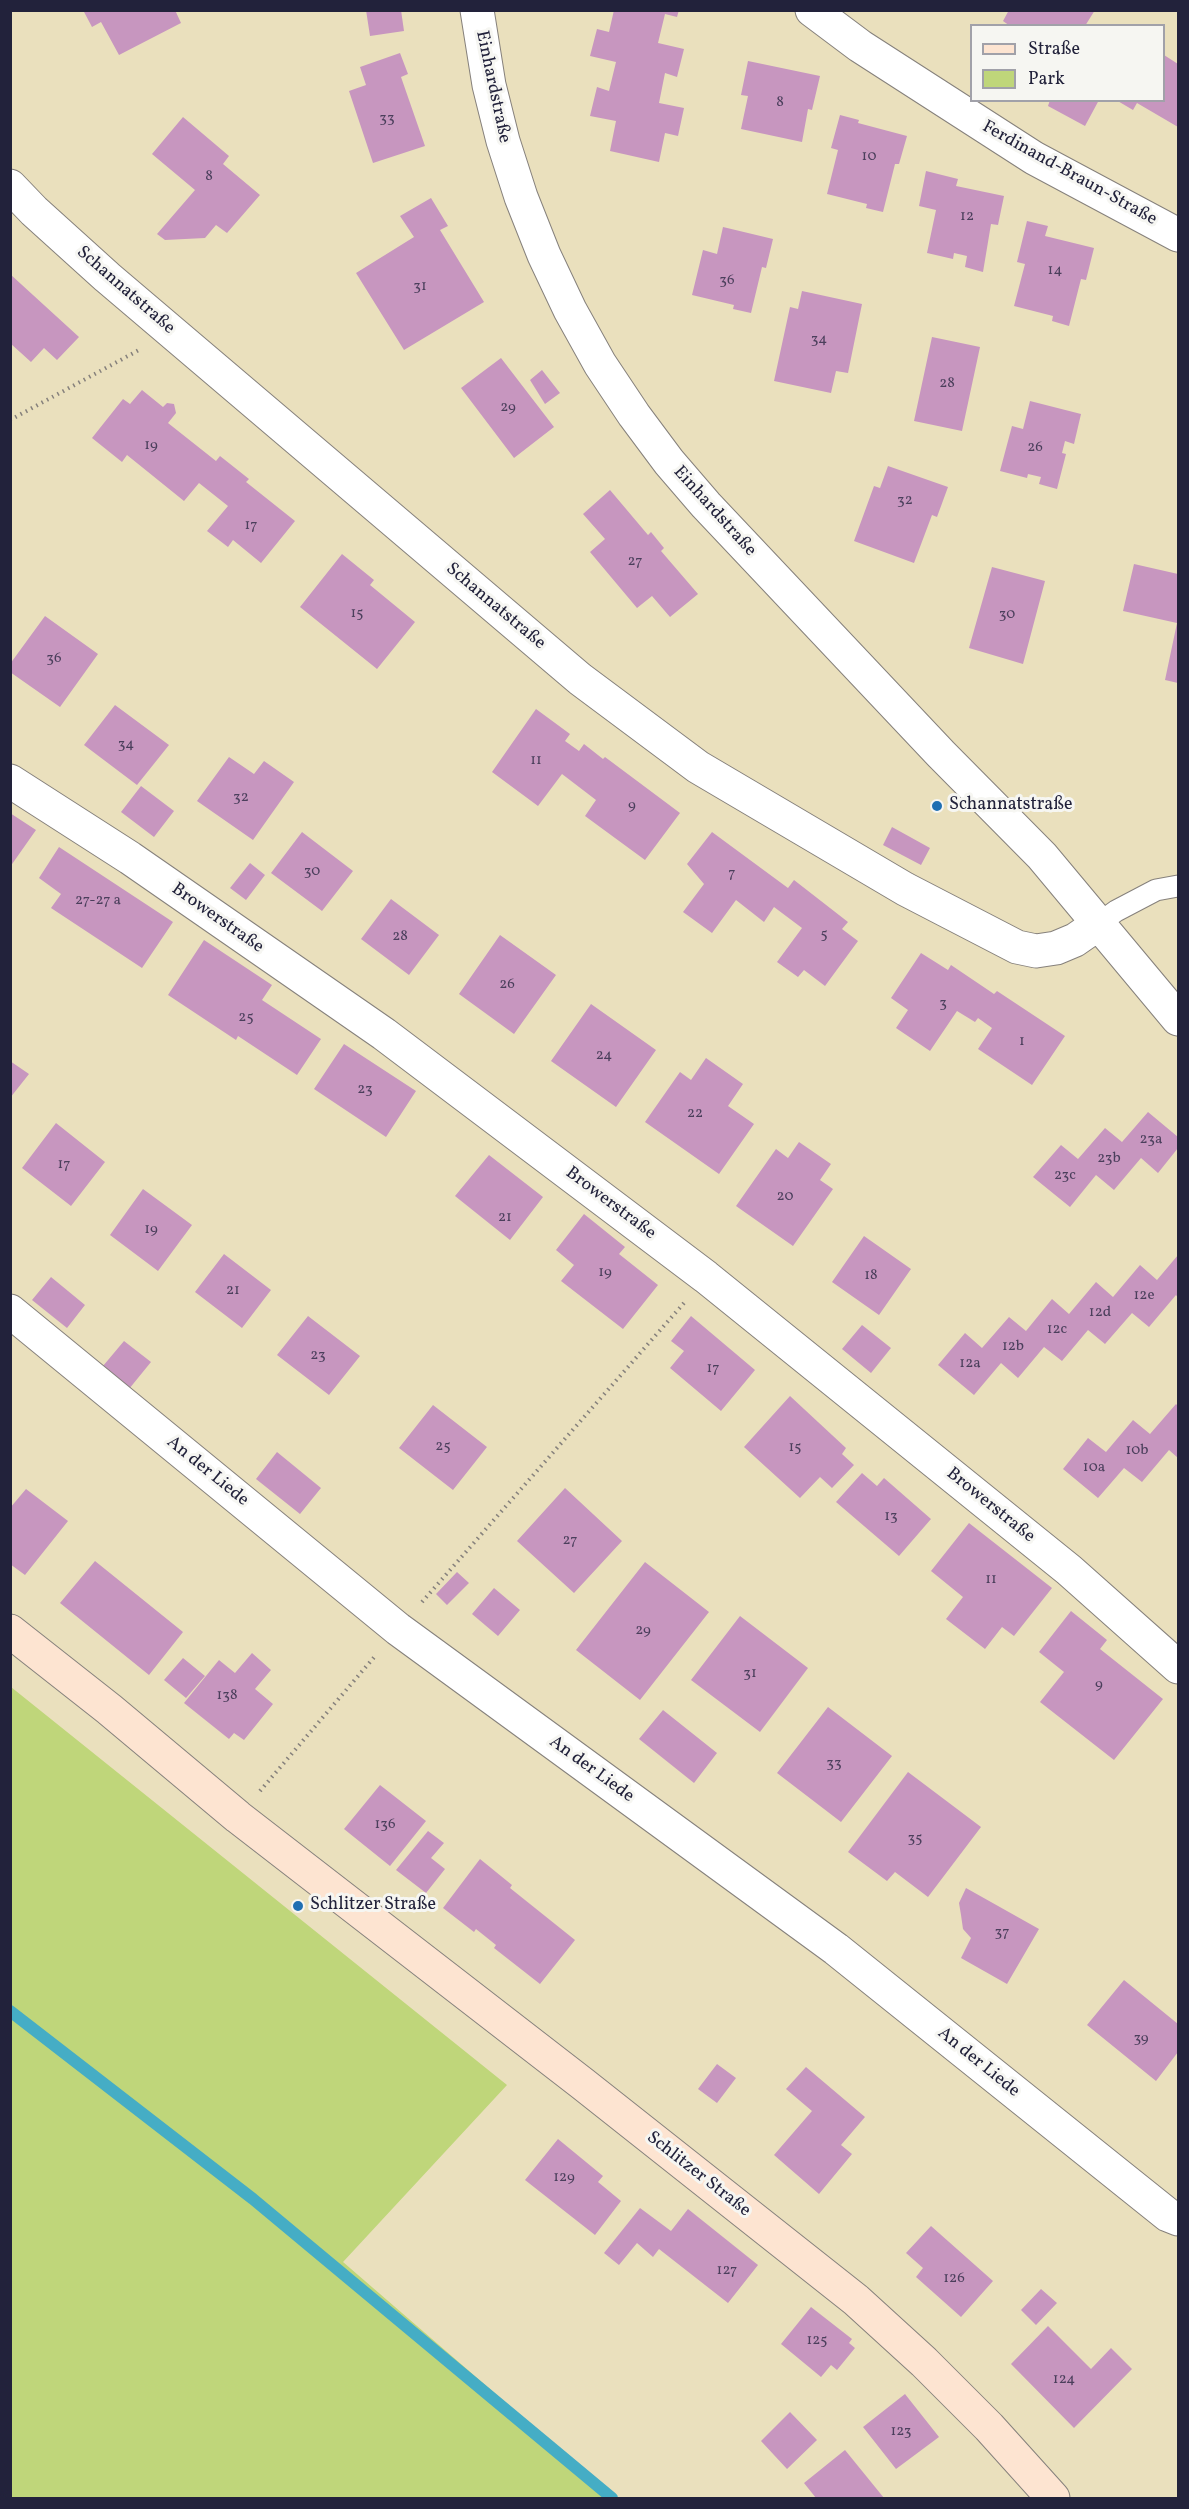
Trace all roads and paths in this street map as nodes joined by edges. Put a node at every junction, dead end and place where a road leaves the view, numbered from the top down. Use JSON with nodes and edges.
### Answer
{"nodes":[{"id":1,"x":477,"y":10,"type":"edge"},
{"id":2,"x":812,"y":10,"type":"edge"},
{"id":3,"x":10,"y":186,"type":"edge"},
{"id":4,"x":1179,"y":235,"type":"edge"},
{"id":5,"x":171,"y":332,"type":"junction"},
{"id":6,"x":10,"y":420,"type":"edge"},
{"id":7,"x":10,"y":782,"type":"edge"},
{"id":8,"x":1179,"y":886,"type":"edge"},
{"id":9,"x":1098,"y":924,"type":"junction"},
{"id":10,"x":1179,"y":1019,"type":"edge"},
{"id":11,"x":706,"y":1277,"type":"junction"},
{"id":12,"x":10,"y":1311,"type":"edge"},
{"id":13,"x":398,"y":1629,"type":"junction"},
{"id":14,"x":10,"y":1631,"type":"edge"},
{"id":15,"x":1179,"y":1667,"type":"edge"},
{"id":16,"x":238,"y":1816,"type":"junction"},
{"id":17,"x":1179,"y":2219,"type":"edge"},
{"id":18,"x":1053,"y":2499,"type":"edge"}],
"edges":[{"from":1,"to":9,"type":"street","name":"Einhardstraße"},
{"from":2,"to":4,"type":"street","name":"Ferdinand-Braun-Straße"},
{"from":3,"to":5,"type":"street","name":"Schannatstraße"},
{"from":5,"to":6,"type":"path"},
{"from":5,"to":9,"type":"street","name":"Schannatstraße"},
{"from":7,"to":11,"type":"street","name":"Browerstraße"},
{"from":8,"to":9,"type":"lane"},
{"from":9,"to":10,"type":"street","name":"Einhardstraße"},
{"from":11,"to":13,"type":"path"},
{"from":11,"to":15,"type":"street","name":"Browerstraße"},
{"from":12,"to":13,"type":"street","name":"An der Liede"},
{"from":13,"to":16,"type":"path"},
{"from":13,"to":17,"type":"street","name":"An der Liede"},
{"from":14,"to":16,"type":"main road","name":"Schlitzer Straße"},
{"from":16,"to":18,"type":"main road","name":"Schlitzer Straße"}]}
